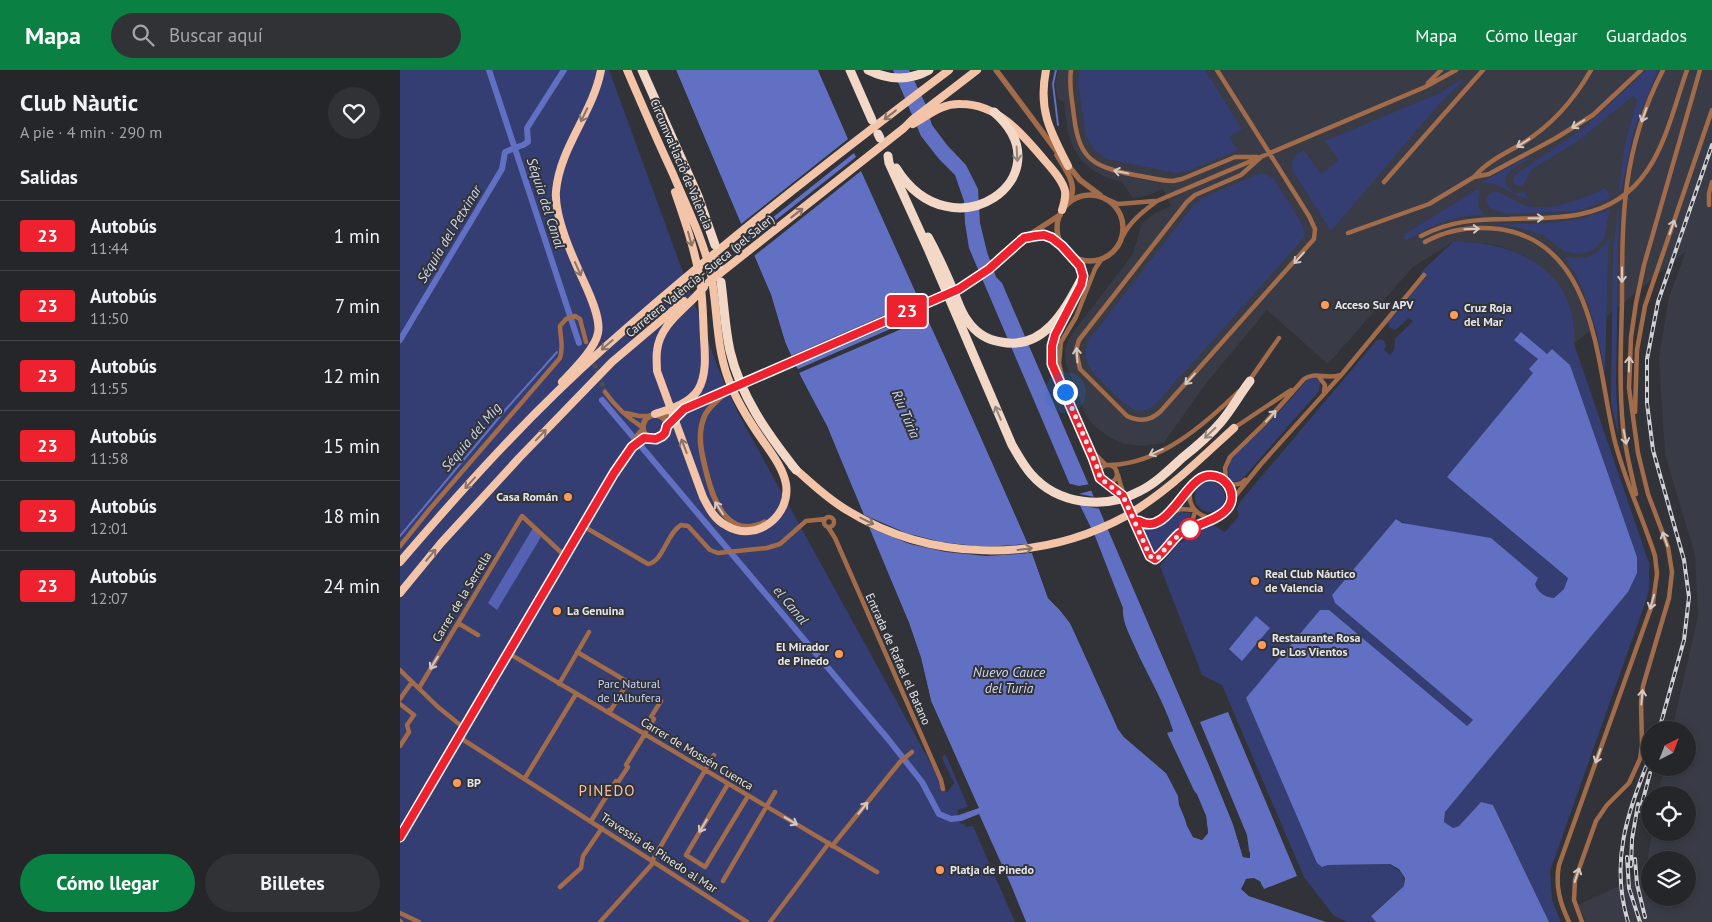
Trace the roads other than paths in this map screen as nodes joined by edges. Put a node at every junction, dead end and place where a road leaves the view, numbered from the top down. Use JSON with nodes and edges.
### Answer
{"nodes":[{"id":1,"x":601,"y":70,"type":"edge"},
{"id":2,"x":627,"y":70,"type":"edge"},
{"id":3,"x":642,"y":70,"type":"edge"},
{"id":4,"x":850,"y":70,"type":"edge"},
{"id":5,"x":868,"y":70,"type":"edge"},
{"id":6,"x":929,"y":70,"type":"edge"},
{"id":7,"x":949,"y":70,"type":"edge"},
{"id":8,"x":996,"y":70,"type":"edge"},
{"id":9,"x":1046,"y":70,"type":"edge"},
{"id":10,"x":1070,"y":70,"type":"edge"},
{"id":11,"x":1217,"y":70,"type":"edge"},
{"id":12,"x":1441,"y":70,"type":"edge"},
{"id":13,"x":1456,"y":70,"type":"edge"},
{"id":14,"x":1483,"y":70,"type":"edge"},
{"id":15,"x":1591,"y":70,"type":"edge"},
{"id":16,"x":1641,"y":70,"type":"edge"},
{"id":17,"x":1663,"y":70,"type":"edge"},
{"id":18,"x":1687,"y":70,"type":"edge"},
{"id":19,"x":1700,"y":70,"type":"edge"},
{"id":20,"x":977,"y":71,"type":"edge"},
{"id":21,"x":1425,"y":87,"type":"junction"},
{"id":22,"x":938,"y":105,"type":"junction"},
{"id":23,"x":1712,"y":110,"type":"edge"},
{"id":24,"x":994,"y":112,"type":"junction"},
{"id":25,"x":872,"y":120,"type":"dead end"},
{"id":26,"x":1052,"y":147,"type":"junction"},
{"id":27,"x":1270,"y":153,"type":"junction"},
{"id":28,"x":1261,"y":157,"type":"junction"},
{"id":29,"x":1068,"y":166,"type":"junction"},
{"id":30,"x":673,"y":175,"type":"junction"},
{"id":31,"x":1474,"y":177,"type":"junction"},
{"id":32,"x":1384,"y":182,"type":"dead end"},
{"id":33,"x":1712,"y":182,"type":"edge"},
{"id":34,"x":900,"y":189,"type":"junction"},
{"id":35,"x":1106,"y":199,"type":"junction"},
{"id":36,"x":1157,"y":201,"type":"junction"},
{"id":37,"x":1709,"y":205,"type":"dead end"},
{"id":38,"x":1063,"y":210,"type":"junction"},
{"id":39,"x":1348,"y":233,"type":"dead end"},
{"id":40,"x":1123,"y":236,"type":"junction"},
{"id":41,"x":1421,"y":236,"type":"dead end"},
{"id":42,"x":1024,"y":238,"type":"junction"},
{"id":43,"x":1426,"y":242,"type":"dead end"},
{"id":44,"x":715,"y":245,"type":"dead end"},
{"id":45,"x":1062,"y":246,"type":"junction"},
{"id":46,"x":1072,"y":256,"type":"junction"},
{"id":47,"x":1101,"y":260,"type":"junction"},
{"id":48,"x":1424,"y":275,"type":"dead end"},
{"id":49,"x":1083,"y":276,"type":"junction"},
{"id":50,"x":721,"y":282,"type":"dead end"},
{"id":51,"x":687,"y":302,"type":"junction"},
{"id":52,"x":1279,"y":338,"type":"dead end"},
{"id":53,"x":586,"y":342,"type":"dead end"},
{"id":54,"x":1342,"y":374,"type":"junction"},
{"id":55,"x":1318,"y":376,"type":"junction"},
{"id":56,"x":733,"y":380,"type":"junction"},
{"id":57,"x":1250,"y":380,"type":"junction"},
{"id":58,"x":1300,"y":383,"type":"junction"},
{"id":59,"x":605,"y":392,"type":"tunnel mouth"},
{"id":60,"x":1065,"y":392,"type":"junction"},
{"id":61,"x":739,"y":394,"type":"junction"},
{"id":62,"x":1323,"y":395,"type":"junction"},
{"id":63,"x":552,"y":398,"type":"junction"},
{"id":64,"x":739,"y":405,"type":"junction"},
{"id":65,"x":684,"y":409,"type":"junction"},
{"id":66,"x":625,"y":413,"type":"junction"},
{"id":67,"x":655,"y":416,"type":"junction"},
{"id":68,"x":667,"y":426,"type":"junction"},
{"id":69,"x":643,"y":428,"type":"junction"},
{"id":70,"x":1234,"y":428,"type":"joint"},
{"id":71,"x":1634,"y":428,"type":"junction"},
{"id":72,"x":648,"y":437,"type":"junction"},
{"id":73,"x":638,"y":438,"type":"junction"},
{"id":74,"x":1089,"y":447,"type":"junction"},
{"id":75,"x":1261,"y":464,"type":"junction"},
{"id":76,"x":1108,"y":465,"type":"junction"},
{"id":77,"x":796,"y":470,"type":"joint"},
{"id":78,"x":1099,"y":472,"type":"junction"},
{"id":79,"x":1118,"y":475,"type":"junction"},
{"id":80,"x":1226,"y":482,"type":"junction"},
{"id":81,"x":1108,"y":484,"type":"junction"},
{"id":82,"x":1192,"y":488,"type":"junction"},
{"id":83,"x":1124,"y":497,"type":"junction"},
{"id":84,"x":1231,"y":501,"type":"junction"},
{"id":85,"x":1638,"y":505,"type":"junction"},
{"id":86,"x":1195,"y":510,"type":"junction"},
{"id":87,"x":1132,"y":514,"type":"junction"},
{"id":88,"x":1167,"y":515,"type":"junction"},
{"id":89,"x":1215,"y":518,"type":"junction"},
{"id":90,"x":583,"y":526,"type":"junction"},
{"id":91,"x":1182,"y":532,"type":"junction"},
{"id":92,"x":400,"y":546,"type":"edge"},
{"id":93,"x":566,"y":556,"type":"junction"},
{"id":94,"x":400,"y":562,"type":"edge"},
{"id":95,"x":400,"y":593,"type":"edge"},
{"id":96,"x":458,"y":623,"type":"junction"},
{"id":97,"x":589,"y":632,"type":"dead end"},
{"id":98,"x":478,"y":635,"type":"dead end"},
{"id":99,"x":577,"y":652,"type":"junction"},
{"id":100,"x":508,"y":653,"type":"junction"},
{"id":101,"x":400,"y":670,"type":"edge"},
{"id":102,"x":412,"y":682,"type":"junction"},
{"id":103,"x":559,"y":684,"type":"junction"},
{"id":104,"x":419,"y":688,"type":"junction"},
{"id":105,"x":576,"y":694,"type":"junction"},
{"id":106,"x":400,"y":699,"type":"edge"},
{"id":107,"x":661,"y":700,"type":"dead end"},
{"id":108,"x":400,"y":704,"type":"edge"},
{"id":109,"x":607,"y":712,"type":"junction"},
{"id":110,"x":464,"y":728,"type":"junction"},
{"id":111,"x":645,"y":735,"type":"junction"},
{"id":112,"x":459,"y":737,"type":"junction"},
{"id":113,"x":400,"y":746,"type":"edge"},
{"id":114,"x":911,"y":753,"type":"dead end"},
{"id":115,"x":714,"y":755,"type":"dead end"},
{"id":116,"x":705,"y":770,"type":"junction"},
{"id":117,"x":525,"y":778,"type":"junction"},
{"id":118,"x":728,"y":784,"type":"junction"},
{"id":119,"x":943,"y":789,"type":"dead end"},
{"id":120,"x":775,"y":792,"type":"dead end"},
{"id":121,"x":748,"y":796,"type":"junction"},
{"id":122,"x":766,"y":806,"type":"junction"},
{"id":123,"x":591,"y":821,"type":"junction"},
{"id":124,"x":602,"y":828,"type":"junction"},
{"id":125,"x":400,"y":838,"type":"edge"},
{"id":126,"x":830,"y":844,"type":"junction"},
{"id":127,"x":653,"y":862,"type":"junction"},
{"id":128,"x":877,"y":872,"type":"dead end"},
{"id":129,"x":723,"y":881,"type":"dead end"},
{"id":130,"x":560,"y":887,"type":"dead end"},
{"id":131,"x":400,"y":913,"type":"edge"},
{"id":132,"x":419,"y":922,"type":"edge"},
{"id":133,"x":600,"y":922,"type":"edge"},
{"id":134,"x":747,"y":922,"type":"edge"},
{"id":135,"x":770,"y":922,"type":"edge"},
{"id":136,"x":1569,"y":922,"type":"edge"},
{"id":137,"x":1582,"y":922,"type":"edge"}],
"edges":[{"from":1,"to":63,"type":"highway","one_way":true},
{"from":2,"to":30,"type":"highway","name":"Circumval·lació de València"},
{"from":3,"to":44,"type":"highway","name":"Circumval·lació de València"},
{"from":4,"to":25,"type":"highway"},
{"from":5,"to":6,"type":"highway"},
{"from":7,"to":63,"type":"highway","name":"Carretera València - Sueca (pel Saler)","one_way":true},
{"from":8,"to":26,"type":"street"},
{"from":9,"to":29,"type":"highway"},
{"from":28,"to":10,"type":"street","one_way":true},
{"from":11,"to":27,"type":"street"},
{"from":12,"to":21,"type":"street"},
{"from":13,"to":21,"type":"street"},
{"from":14,"to":32,"type":"street"},
{"from":15,"to":31,"type":"street","one_way":true},
{"from":16,"to":31,"type":"street","one_way":true},
{"from":17,"to":85,"type":"street","one_way":true},
{"from":41,"to":18,"type":"street","one_way":true},
{"from":71,"to":19,"type":"street","one_way":true},
{"from":20,"to":22,"type":"highway","name":"Carretera València - Sueca (pel Saler)"},
{"from":21,"to":27,"type":"street"},
{"from":22,"to":24,"type":"highway"},
{"from":51,"to":22,"type":"highway","name":"Carretera València - Sueca (pel Saler)","one_way":true},
{"from":71,"to":23,"type":"street","one_way":true},
{"from":24,"to":34,"type":"highway","one_way":true},
{"from":24,"to":38,"type":"highway"},
{"from":26,"to":29,"type":"street"},
{"from":26,"to":38,"type":"street"},
{"from":27,"to":28,"type":"street"},
{"from":27,"to":28,"type":"street","one_way":true},
{"from":28,"to":36,"type":"street"},
{"from":29,"to":35,"type":"street"},
{"from":30,"to":56,"type":"highway","name":"Circumval·lació de València"},
{"from":30,"to":67,"type":"highway","one_way":true},
{"from":31,"to":39,"type":"street"},
{"from":33,"to":37,"type":"street"},
{"from":34,"to":49,"type":"highway"},
{"from":83,"to":34,"type":"highway","one_way":true},
{"from":35,"to":36,"type":"street"},
{"from":35,"to":38,"type":"street"},
{"from":35,"to":40,"type":"street"},
{"from":36,"to":40,"type":"street"},
{"from":38,"to":42,"type":"street"},
{"from":38,"to":45,"type":"street"},
{"from":40,"to":47,"type":"street"},
{"from":42,"to":45,"type":"street"},
{"from":42,"to":56,"type":"street"},
{"from":43,"to":85,"type":"street","one_way":true},
{"from":45,"to":46,"type":"street"},
{"from":46,"to":47,"type":"street"},
{"from":46,"to":49,"type":"street"},
{"from":47,"to":60,"type":"street"},
{"from":48,"to":54,"type":"street"},
{"from":49,"to":60,"type":"street"},
{"from":50,"to":56,"type":"highway"},
{"from":64,"to":51,"type":"highway","one_way":true},
{"from":95,"to":51,"type":"highway","name":"Carretera València - Sueca (pel Saler)","one_way":true},
{"from":52,"to":57,"type":"street"},
{"from":53,"to":92,"type":"street"},
{"from":54,"to":55,"type":"street"},
{"from":54,"to":62,"type":"street"},
{"from":55,"to":58,"type":"street"},
{"from":55,"to":62,"type":"street"},
{"from":56,"to":61,"type":"highway"},
{"from":64,"to":56,"type":"street","one_way":true},
{"from":56,"to":65,"type":"street"},
{"from":57,"to":76,"type":"street","one_way":true},
{"from":57,"to":83,"type":"highway","one_way":true},
{"from":58,"to":70,"type":"street"},
{"from":80,"to":58,"type":"street","one_way":true},
{"from":59,"to":66,"type":"street"},
{"from":60,"to":74,"type":"street"},
{"from":61,"to":64,"type":"highway"},
{"from":61,"to":77,"type":"highway"},
{"from":62,"to":75,"type":"street"},
{"from":63,"to":94,"type":"highway","name":"Carretera València - Sueca (pel Saler)","one_way":true},
{"from":65,"to":67,"type":"street"},
{"from":65,"to":68,"type":"street"},
{"from":66,"to":67,"type":"street"},
{"from":66,"to":69,"type":"street"},
{"from":67,"to":68,"type":"street"},
{"from":67,"to":69,"type":"street"},
{"from":68,"to":72,"type":"street"},
{"from":69,"to":72,"type":"street"},
{"from":69,"to":73,"type":"street"},
{"from":70,"to":87,"type":"highway"},
{"from":137,"to":71,"type":"street","one_way":true},
{"from":72,"to":73,"type":"street"},
{"from":73,"to":90,"type":"street"},
{"from":74,"to":76,"type":"street"},
{"from":74,"to":78,"type":"street"},
{"from":75,"to":80,"type":"street"},
{"from":75,"to":84,"type":"street"},
{"from":76,"to":78,"type":"street"},
{"from":76,"to":79,"type":"street"},
{"from":77,"to":87,"type":"highway","one_way":true},
{"from":78,"to":81,"type":"street"},
{"from":79,"to":81,"type":"street"},
{"from":79,"to":83,"type":"street"},
{"from":80,"to":82,"type":"street"},
{"from":80,"to":84,"type":"street"},
{"from":81,"to":83,"type":"street"},
{"from":82,"to":86,"type":"street"},
{"from":82,"to":88,"type":"street"},
{"from":83,"to":87,"type":"street"},
{"from":84,"to":89,"type":"street"},
{"from":85,"to":136,"type":"street","one_way":true},
{"from":86,"to":88,"type":"street"},
{"from":86,"to":89,"type":"street"},
{"from":86,"to":91,"type":"street"},
{"from":87,"to":88,"type":"street"},
{"from":87,"to":91,"type":"street"},
{"from":89,"to":91,"type":"street"},
{"from":90,"to":93,"type":"street"},
{"from":90,"to":119,"type":"street","name":"Entrada de Rafael el Batano"},
{"from":93,"to":96,"type":"street","name":"Carrer de la Serrella"},
{"from":93,"to":100,"type":"street"},
{"from":96,"to":98,"type":"street"},
{"from":96,"to":104,"type":"street","name":"Carrer de la Serrella","one_way":true},
{"from":97,"to":99,"type":"street"},
{"from":99,"to":103,"type":"street"},
{"from":99,"to":109,"type":"street"},
{"from":100,"to":103,"type":"street","name":"Carrer de Mossén Cuenca"},
{"from":100,"to":110,"type":"street"},
{"from":101,"to":102,"type":"street"},
{"from":102,"to":104,"type":"street"},
{"from":102,"to":106,"type":"street"},
{"from":103,"to":105,"type":"street","name":"Carrer de Mossén Cuenca"},
{"from":104,"to":110,"type":"street"},
{"from":105,"to":109,"type":"street","name":"Carrer de Mossén Cuenca"},
{"from":105,"to":117,"type":"street"},
{"from":107,"to":111,"type":"street"},
{"from":108,"to":113,"type":"street"},
{"from":109,"to":111,"type":"street","name":"Carrer de Mossén Cuenca"},
{"from":110,"to":112,"type":"street"},
{"from":111,"to":116,"type":"street","name":"Carrer de Mossén Cuenca"},
{"from":111,"to":123,"type":"street"},
{"from":112,"to":117,"type":"street","name":"Travessia de Pinedo al Mar"},
{"from":112,"to":125,"type":"street"},
{"from":126,"to":114,"type":"street","one_way":true},
{"from":115,"to":116,"type":"street"},
{"from":116,"to":118,"type":"street","name":"Carrer de Mossén Cuenca"},
{"from":116,"to":127,"type":"street"},
{"from":117,"to":123,"type":"street","name":"Travessia de Pinedo al Mar"},
{"from":118,"to":121,"type":"street","name":"Carrer de Mossén Cuenca"},
{"from":118,"to":121,"type":"street","one_way":true},
{"from":120,"to":122,"type":"street"},
{"from":121,"to":122,"type":"street","name":"Carrer de Mossén Cuenca"},
{"from":122,"to":126,"type":"street","name":"Carrer de Mossén Cuenca","one_way":true},
{"from":122,"to":129,"type":"street"},
{"from":123,"to":124,"type":"street","name":"Travessia de Pinedo al Mar"},
{"from":124,"to":127,"type":"street","name":"Travessia de Pinedo al Mar"},
{"from":124,"to":130,"type":"street"},
{"from":126,"to":128,"type":"street","name":"Carrer de Mossén Cuenca"},
{"from":126,"to":135,"type":"street"},
{"from":127,"to":133,"type":"street"},
{"from":127,"to":134,"type":"street","name":"Travessia de Pinedo al Mar"},
{"from":131,"to":132,"type":"street"}]}
